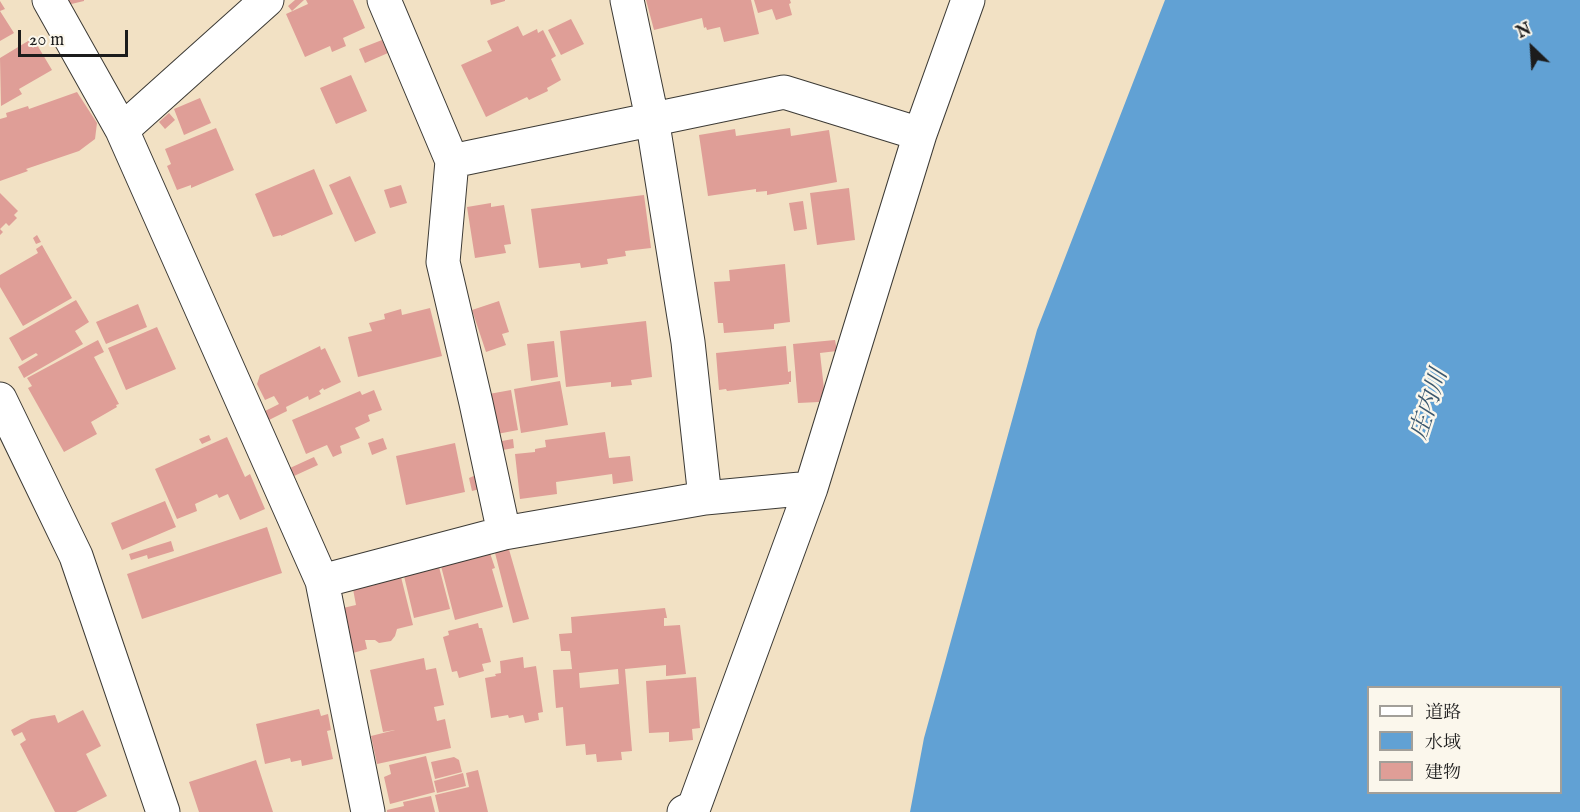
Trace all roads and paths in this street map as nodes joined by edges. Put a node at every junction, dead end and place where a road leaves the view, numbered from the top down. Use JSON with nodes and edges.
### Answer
{"nodes":[{"id":1,"x":49,"y":0,"type":"edge"},
{"id":2,"x":267,"y":0,"type":"edge"},
{"id":3,"x":384,"y":0,"type":"edge"},
{"id":4,"x":627,"y":0,"type":"edge"},
{"id":5,"x":968,"y":0,"type":"edge"},
{"id":6,"x":652,"y":118,"type":"junction"},
{"id":7,"x":122,"y":130,"type":"junction"},
{"id":8,"x":920,"y":134,"type":"junction"},
{"id":9,"x":452,"y":161,"type":"junction"},
{"id":10,"x":0,"y":399,"type":"edge"},
{"id":11,"x":811,"y":488,"type":"junction"},
{"id":12,"x":705,"y":498,"type":"junction"},
{"id":13,"x":504,"y":533,"type":"junction"},
{"id":14,"x":322,"y":581,"type":"junction"},
{"id":15,"x":163,"y":812,"type":"edge"},
{"id":16,"x":368,"y":812,"type":"edge"},
{"id":17,"x":684,"y":812,"type":"edge"}],
"edges":[{"from":1,"to":7,"type":"street"},
{"from":2,"to":7,"type":"street"},
{"from":3,"to":9,"type":"street"},
{"from":4,"to":6,"type":"street"},
{"from":5,"to":8,"type":"street"},
{"from":6,"to":8,"type":"street"},
{"from":6,"to":9,"type":"street"},
{"from":6,"to":12,"type":"street"},
{"from":7,"to":14,"type":"street"},
{"from":8,"to":11,"type":"street"},
{"from":9,"to":13,"type":"street"},
{"from":10,"to":15,"type":"street"},
{"from":11,"to":12,"type":"street"},
{"from":11,"to":17,"type":"street"},
{"from":12,"to":13,"type":"street"},
{"from":13,"to":14,"type":"street"},
{"from":14,"to":16,"type":"street"}]}
